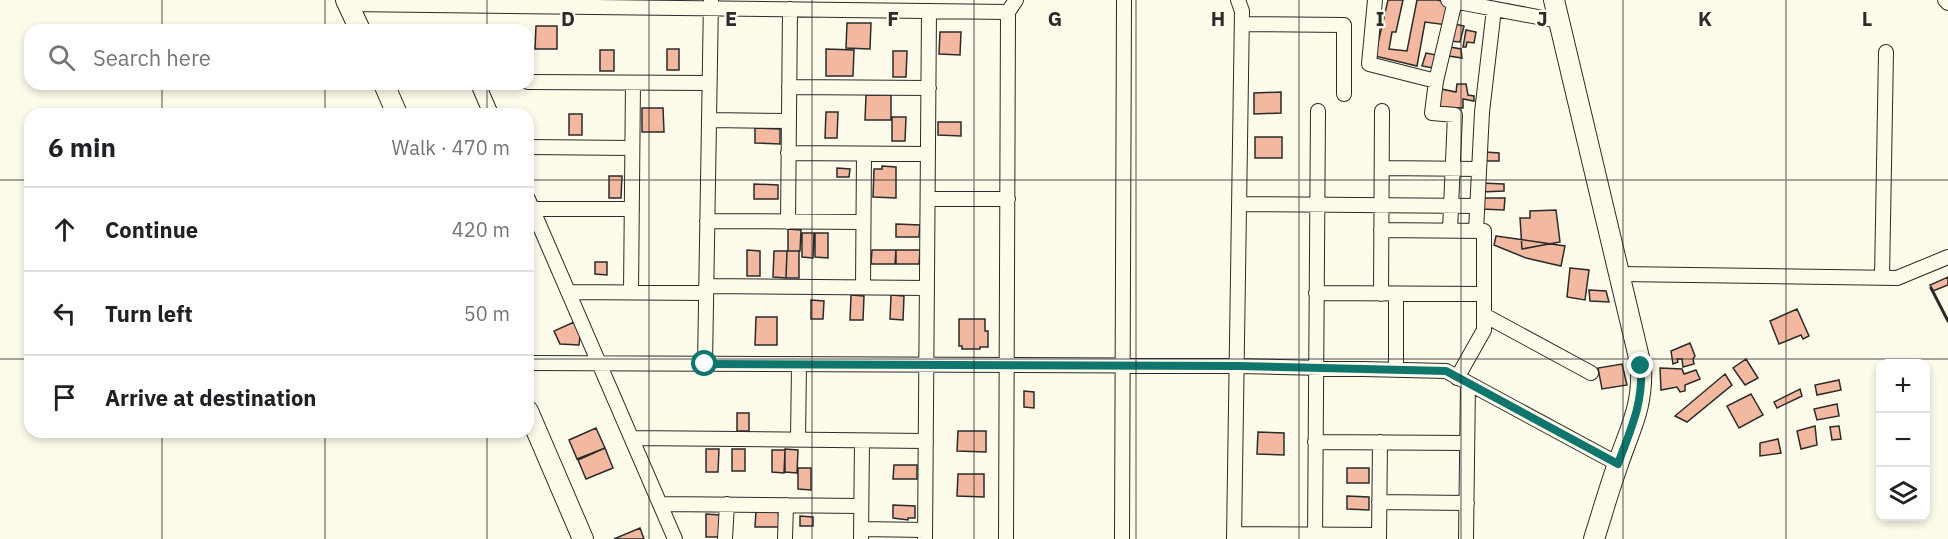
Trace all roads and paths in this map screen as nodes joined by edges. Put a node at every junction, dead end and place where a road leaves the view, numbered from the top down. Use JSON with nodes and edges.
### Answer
{"nodes":[{"id":1,"x":1124,"y":0,"type":"edge"},
{"id":2,"x":1238,"y":0,"type":"edge"},
{"id":3,"x":1375,"y":0,"type":"edge"},
{"id":4,"x":1554,"y":0,"type":"edge"},
{"id":5,"x":1452,"y":1,"type":"edge"},
{"id":6,"x":347,"y":2,"type":"edge"},
{"id":7,"x":711,"y":4,"type":"edge"},
{"id":8,"x":1012,"y":6,"type":"edge"},
{"id":9,"x":790,"y":9,"type":"junction"},
{"id":10,"x":1494,"y":9,"type":"junction"},
{"id":11,"x":929,"y":11,"type":"junction"},
{"id":12,"x":1559,"y":21,"type":"junction"},
{"id":13,"x":357,"y":24,"type":"edge"},
{"id":14,"x":1242,"y":24,"type":"junction"},
{"id":15,"x":1886,"y":52,"type":"dead end"},
{"id":16,"x":1436,"y":81,"type":"junction"},
{"id":17,"x":534,"y":82,"type":"edge"},
{"id":18,"x":633,"y":83,"type":"junction"},
{"id":19,"x":709,"y":83,"type":"junction"},
{"id":20,"x":789,"y":87,"type":"junction"},
{"id":21,"x":929,"y":88,"type":"junction"},
{"id":22,"x":387,"y":90,"type":"edge"},
{"id":23,"x":481,"y":90,"type":"edge"},
{"id":24,"x":1344,"y":94,"type":"dead end"},
{"id":25,"x":394,"y":108,"type":"edge"},
{"id":26,"x":488,"y":108,"type":"edge"},
{"id":27,"x":1318,"y":111,"type":"dead end"},
{"id":28,"x":1382,"y":111,"type":"dead end"},
{"id":29,"x":709,"y":120,"type":"junction"},
{"id":30,"x":789,"y":121,"type":"junction"},
{"id":31,"x":534,"y":147,"type":"edge"},
{"id":32,"x":632,"y":148,"type":"junction"},
{"id":33,"x":788,"y":153,"type":"junction"},
{"id":34,"x":864,"y":154,"type":"junction"},
{"id":35,"x":928,"y":154,"type":"junction"},
{"id":36,"x":1382,"y":168,"type":"junction"},
{"id":37,"x":1453,"y":169,"type":"junction"},
{"id":38,"x":1479,"y":169,"type":"junction"},
{"id":39,"x":928,"y":199,"type":"junction"},
{"id":40,"x":1008,"y":199,"type":"junction"},
{"id":41,"x":534,"y":204,"type":"edge"},
{"id":42,"x":1240,"y":204,"type":"junction"},
{"id":43,"x":1317,"y":205,"type":"junction"},
{"id":44,"x":1382,"y":205,"type":"junction"},
{"id":45,"x":1451,"y":206,"type":"junction"},
{"id":46,"x":1477,"y":206,"type":"junction"},
{"id":47,"x":632,"y":209,"type":"junction"},
{"id":48,"x":534,"y":213,"type":"edge"},
{"id":49,"x":708,"y":221,"type":"junction"},
{"id":50,"x":788,"y":222,"type":"junction"},
{"id":51,"x":863,"y":222,"type":"junction"},
{"id":52,"x":1381,"y":230,"type":"junction"},
{"id":53,"x":1450,"y":230,"type":"junction"},
{"id":54,"x":1476,"y":231,"type":"junction"},
{"id":55,"x":1948,"y":257,"type":"edge"},
{"id":56,"x":1620,"y":274,"type":"junction"},
{"id":57,"x":1882,"y":278,"type":"junction"},
{"id":58,"x":863,"y":287,"type":"junction"},
{"id":59,"x":927,"y":288,"type":"junction"},
{"id":60,"x":706,"y":290,"type":"junction"},
{"id":61,"x":568,"y":291,"type":"junction"},
{"id":62,"x":631,"y":292,"type":"junction"},
{"id":63,"x":1317,"y":293,"type":"junction"},
{"id":64,"x":1381,"y":294,"type":"junction"},
{"id":65,"x":1396,"y":294,"type":"junction"},
{"id":66,"x":1484,"y":294,"type":"junction"},
{"id":67,"x":1484,"y":315,"type":"junction"},
{"id":68,"x":534,"y":363,"type":"edge"},
{"id":69,"x":599,"y":364,"type":"junction"},
{"id":70,"x":705,"y":364,"type":"junction"},
{"id":71,"x":799,"y":364,"type":"junction"},
{"id":72,"x":927,"y":365,"type":"junction"},
{"id":73,"x":1007,"y":365,"type":"junction"},
{"id":74,"x":1122,"y":366,"type":"junction"},
{"id":75,"x":1238,"y":366,"type":"junction"},
{"id":76,"x":1316,"y":368,"type":"junction"},
{"id":77,"x":1396,"y":370,"type":"junction"},
{"id":78,"x":1591,"y":374,"type":"dead end"},
{"id":79,"x":1463,"y":380,"type":"junction"},
{"id":80,"x":534,"y":425,"type":"edge"},
{"id":81,"x":632,"y":438,"type":"junction"},
{"id":82,"x":798,"y":440,"type":"junction"},
{"id":83,"x":862,"y":441,"type":"junction"},
{"id":84,"x":926,"y":441,"type":"junction"},
{"id":85,"x":1315,"y":442,"type":"junction"},
{"id":86,"x":1380,"y":442,"type":"junction"},
{"id":87,"x":1467,"y":443,"type":"junction"},
{"id":88,"x":1618,"y":464,"type":"junction"},
{"id":89,"x":1379,"y":502,"type":"junction"},
{"id":90,"x":1467,"y":503,"type":"junction"},
{"id":91,"x":660,"y":504,"type":"junction"},
{"id":92,"x":727,"y":504,"type":"junction"},
{"id":93,"x":786,"y":505,"type":"junction"},
{"id":94,"x":861,"y":506,"type":"junction"},
{"id":95,"x":861,"y":534,"type":"edge"},
{"id":96,"x":925,"y":534,"type":"edge"},
{"id":97,"x":1234,"y":536,"type":"edge"},
{"id":98,"x":1315,"y":537,"type":"edge"},
{"id":99,"x":1379,"y":537,"type":"edge"},
{"id":100,"x":583,"y":539,"type":"edge"},
{"id":101,"x":675,"y":539,"type":"edge"},
{"id":102,"x":725,"y":539,"type":"edge"},
{"id":103,"x":785,"y":539,"type":"edge"},
{"id":104,"x":1006,"y":539,"type":"edge"},
{"id":105,"x":1122,"y":539,"type":"edge"},
{"id":106,"x":1466,"y":539,"type":"edge"},
{"id":107,"x":1594,"y":539,"type":"edge"}],
"edges":[{"from":1,"to":74,"type":"street"},
{"from":2,"to":14,"type":"street"},
{"from":3,"to":16,"type":"street"},
{"from":4,"to":12,"type":"street"},
{"from":5,"to":10,"type":"street"},
{"from":5,"to":16,"type":"street"},
{"from":6,"to":7,"type":"street"},
{"from":6,"to":13,"type":"street"},
{"from":7,"to":9,"type":"street"},
{"from":7,"to":19,"type":"street"},
{"from":8,"to":11,"type":"street"},
{"from":8,"to":40,"type":"street"},
{"from":9,"to":11,"type":"street"},
{"from":9,"to":20,"type":"street"},
{"from":10,"to":12,"type":"street"},
{"from":10,"to":38,"type":"street"},
{"from":11,"to":21,"type":"street"},
{"from":12,"to":56,"type":"street"},
{"from":14,"to":24,"type":"street"},
{"from":14,"to":42,"type":"street"},
{"from":15,"to":57,"type":"street"},
{"from":16,"to":37,"type":"street"},
{"from":17,"to":18,"type":"street"},
{"from":18,"to":19,"type":"street"},
{"from":18,"to":32,"type":"street"},
{"from":19,"to":29,"type":"street"},
{"from":20,"to":21,"type":"street"},
{"from":20,"to":30,"type":"street"},
{"from":21,"to":35,"type":"street"},
{"from":22,"to":25,"type":"street"},
{"from":23,"to":26,"type":"street"},
{"from":27,"to":43,"type":"street"},
{"from":28,"to":36,"type":"street"},
{"from":29,"to":30,"type":"street"},
{"from":29,"to":49,"type":"street"},
{"from":30,"to":33,"type":"street"},
{"from":31,"to":32,"type":"street"},
{"from":32,"to":47,"type":"street"},
{"from":33,"to":34,"type":"street"},
{"from":33,"to":50,"type":"street"},
{"from":34,"to":35,"type":"street"},
{"from":34,"to":51,"type":"street"},
{"from":35,"to":39,"type":"street"},
{"from":36,"to":37,"type":"street"},
{"from":36,"to":44,"type":"street"},
{"from":37,"to":38,"type":"street"},
{"from":37,"to":45,"type":"street"},
{"from":38,"to":46,"type":"street"},
{"from":39,"to":40,"type":"street"},
{"from":39,"to":59,"type":"street"},
{"from":40,"to":73,"type":"street"},
{"from":41,"to":47,"type":"street"},
{"from":42,"to":43,"type":"street"},
{"from":42,"to":75,"type":"street"},
{"from":43,"to":44,"type":"street"},
{"from":43,"to":63,"type":"street"},
{"from":44,"to":45,"type":"street"},
{"from":44,"to":52,"type":"street"},
{"from":45,"to":46,"type":"street"},
{"from":45,"to":53,"type":"street"},
{"from":46,"to":54,"type":"street"},
{"from":47,"to":62,"type":"street"},
{"from":48,"to":61,"type":"street"},
{"from":49,"to":50,"type":"street"},
{"from":49,"to":60,"type":"street"},
{"from":50,"to":51,"type":"street"},
{"from":51,"to":58,"type":"street"},
{"from":52,"to":53,"type":"street"},
{"from":52,"to":64,"type":"street"},
{"from":53,"to":54,"type":"street"},
{"from":54,"to":66,"type":"street"},
{"from":55,"to":57,"type":"street"},
{"from":56,"to":57,"type":"street"},
{"from":56,"to":88,"type":"street"},
{"from":58,"to":59,"type":"street"},
{"from":58,"to":60,"type":"street"},
{"from":59,"to":72,"type":"street"},
{"from":60,"to":62,"type":"street"},
{"from":60,"to":70,"type":"street"},
{"from":61,"to":62,"type":"street"},
{"from":61,"to":69,"type":"street"},
{"from":63,"to":64,"type":"street"},
{"from":63,"to":76,"type":"street"},
{"from":64,"to":65,"type":"street"},
{"from":65,"to":66,"type":"street"},
{"from":65,"to":77,"type":"street"},
{"from":66,"to":67,"type":"street"},
{"from":67,"to":78,"type":"street"},
{"from":67,"to":79,"type":"street"},
{"from":68,"to":69,"type":"street"},
{"from":69,"to":70,"type":"street"},
{"from":69,"to":81,"type":"street"},
{"from":70,"to":71,"type":"street"},
{"from":71,"to":72,"type":"street"},
{"from":71,"to":82,"type":"street"},
{"from":72,"to":73,"type":"street"},
{"from":72,"to":84,"type":"street"},
{"from":73,"to":74,"type":"street"},
{"from":73,"to":104,"type":"street"},
{"from":74,"to":75,"type":"street"},
{"from":74,"to":105,"type":"street"},
{"from":75,"to":76,"type":"street"},
{"from":75,"to":97,"type":"street"},
{"from":76,"to":77,"type":"street"},
{"from":76,"to":85,"type":"street"},
{"from":77,"to":79,"type":"street"},
{"from":79,"to":87,"type":"street"},
{"from":79,"to":88,"type":"street"},
{"from":80,"to":100,"type":"street"},
{"from":81,"to":82,"type":"street"},
{"from":81,"to":91,"type":"street"},
{"from":82,"to":83,"type":"street"},
{"from":83,"to":84,"type":"street"},
{"from":83,"to":94,"type":"street"},
{"from":84,"to":96,"type":"street"},
{"from":85,"to":86,"type":"street"},
{"from":85,"to":98,"type":"street"},
{"from":86,"to":87,"type":"street"},
{"from":86,"to":89,"type":"street"},
{"from":87,"to":90,"type":"street"},
{"from":88,"to":107,"type":"street"},
{"from":89,"to":90,"type":"street"},
{"from":89,"to":99,"type":"street"},
{"from":90,"to":106,"type":"street"},
{"from":91,"to":92,"type":"street"},
{"from":91,"to":101,"type":"street"},
{"from":92,"to":93,"type":"street"},
{"from":92,"to":102,"type":"street"},
{"from":93,"to":94,"type":"street"},
{"from":93,"to":103,"type":"street"},
{"from":94,"to":95,"type":"street"},
{"from":95,"to":96,"type":"street"},
{"from":97,"to":98,"type":"street"},
{"from":98,"to":99,"type":"street"}]}
